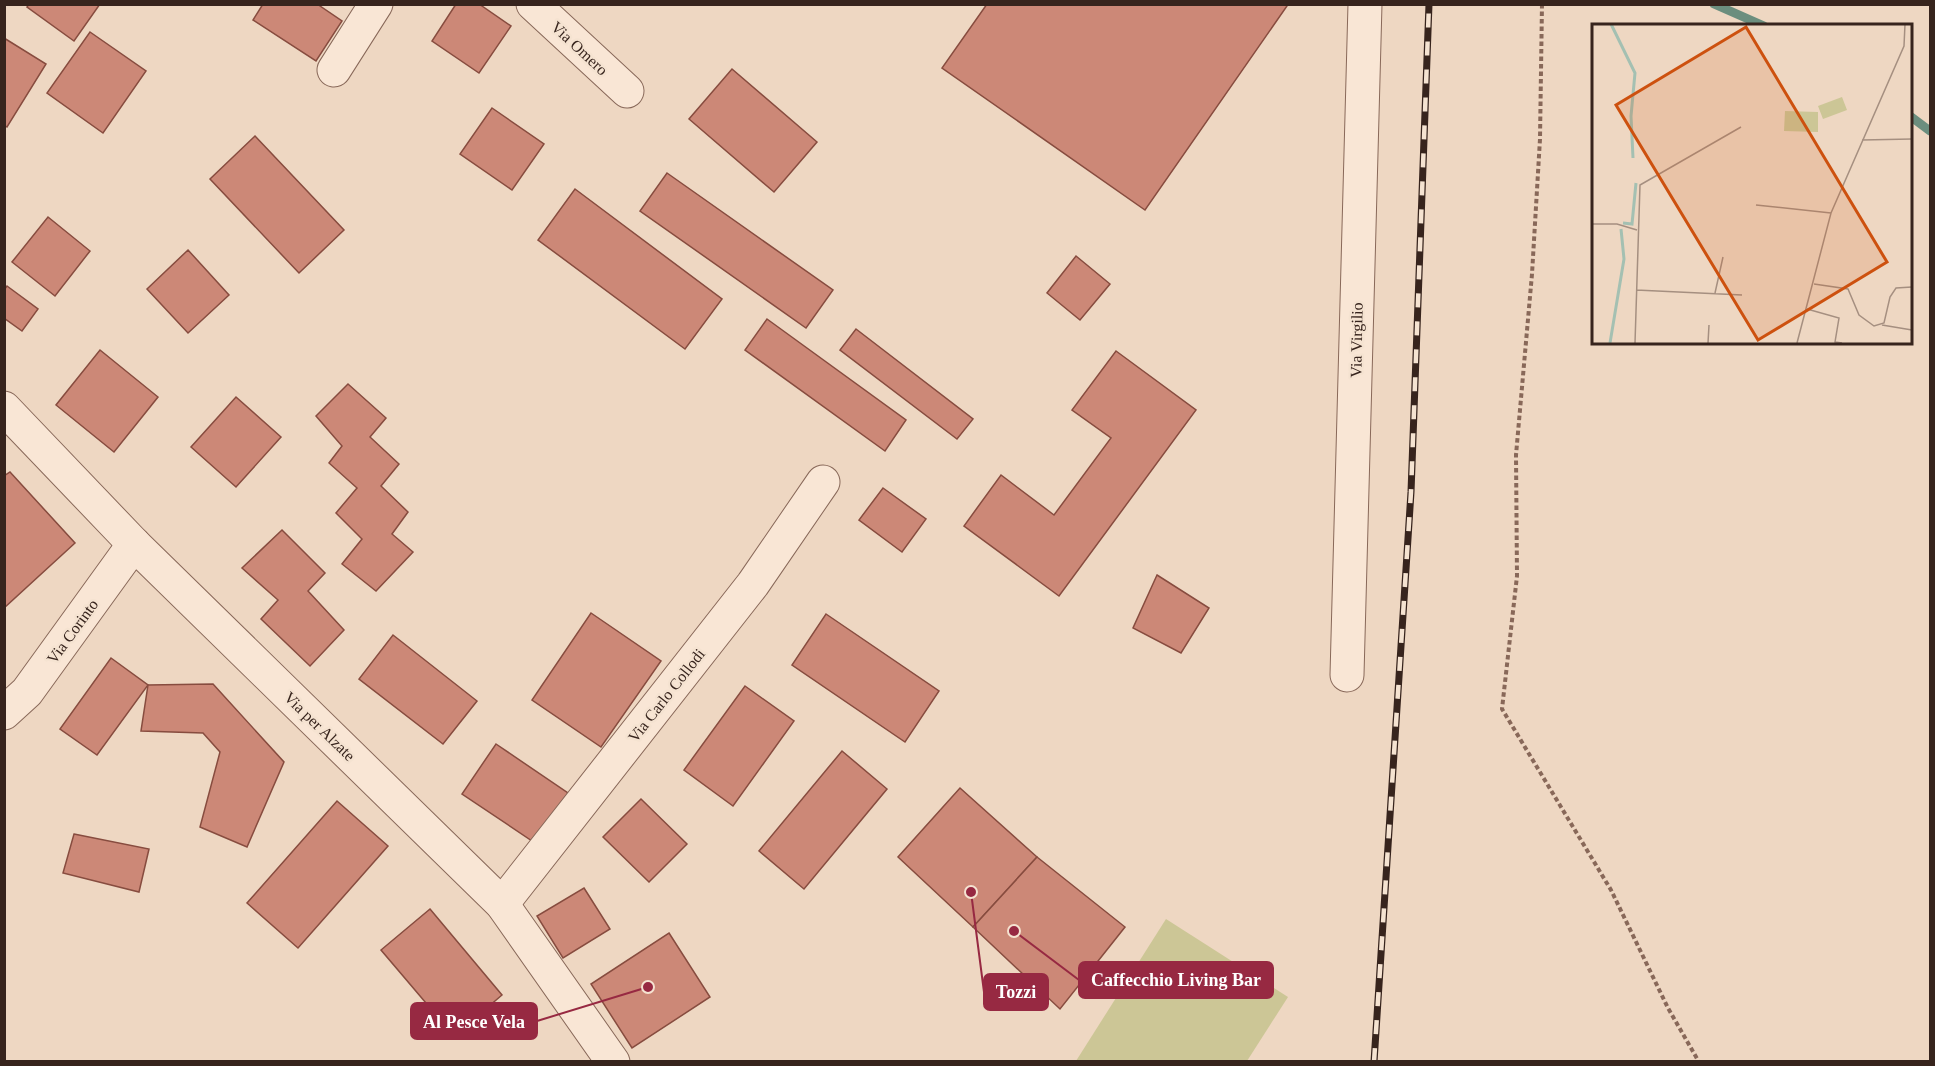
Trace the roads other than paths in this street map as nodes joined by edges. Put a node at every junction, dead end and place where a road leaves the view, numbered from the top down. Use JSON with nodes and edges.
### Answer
{"nodes":[{"id":1,"x":376,"y":4,"type":"edge"},
{"id":2,"x":533,"y":4,"type":"edge"},
{"id":3,"x":1365,"y":4,"type":"edge"},
{"id":4,"x":334,"y":70,"type":"dead end"},
{"id":5,"x":627,"y":91,"type":"dead end"},
{"id":6,"x":6,"y":413,"type":"edge"},
{"id":7,"x":823,"y":482,"type":"dead end"},
{"id":8,"x":134,"y":544,"type":"junction"},
{"id":9,"x":1347,"y":675,"type":"dead end"},
{"id":10,"x":4,"y":713,"type":"edge"},
{"id":11,"x":502,"y":904,"type":"junction"},
{"id":12,"x":613,"y":1062,"type":"edge"}],
"edges":[{"from":1,"to":4,"type":"street"},
{"from":2,"to":5,"type":"street","name":"Via Omero"},
{"from":3,"to":9,"type":"street","name":"Via Virgilio"},
{"from":6,"to":8,"type":"street","name":"Via per Alzate"},
{"from":7,"to":11,"type":"street","name":"Via Carlo Collodi"},
{"from":8,"to":10,"type":"street","name":"Via Corinto"},
{"from":8,"to":11,"type":"street","name":"Via per Alzate"},
{"from":11,"to":12,"type":"street","name":"Via per Alzate"}]}
